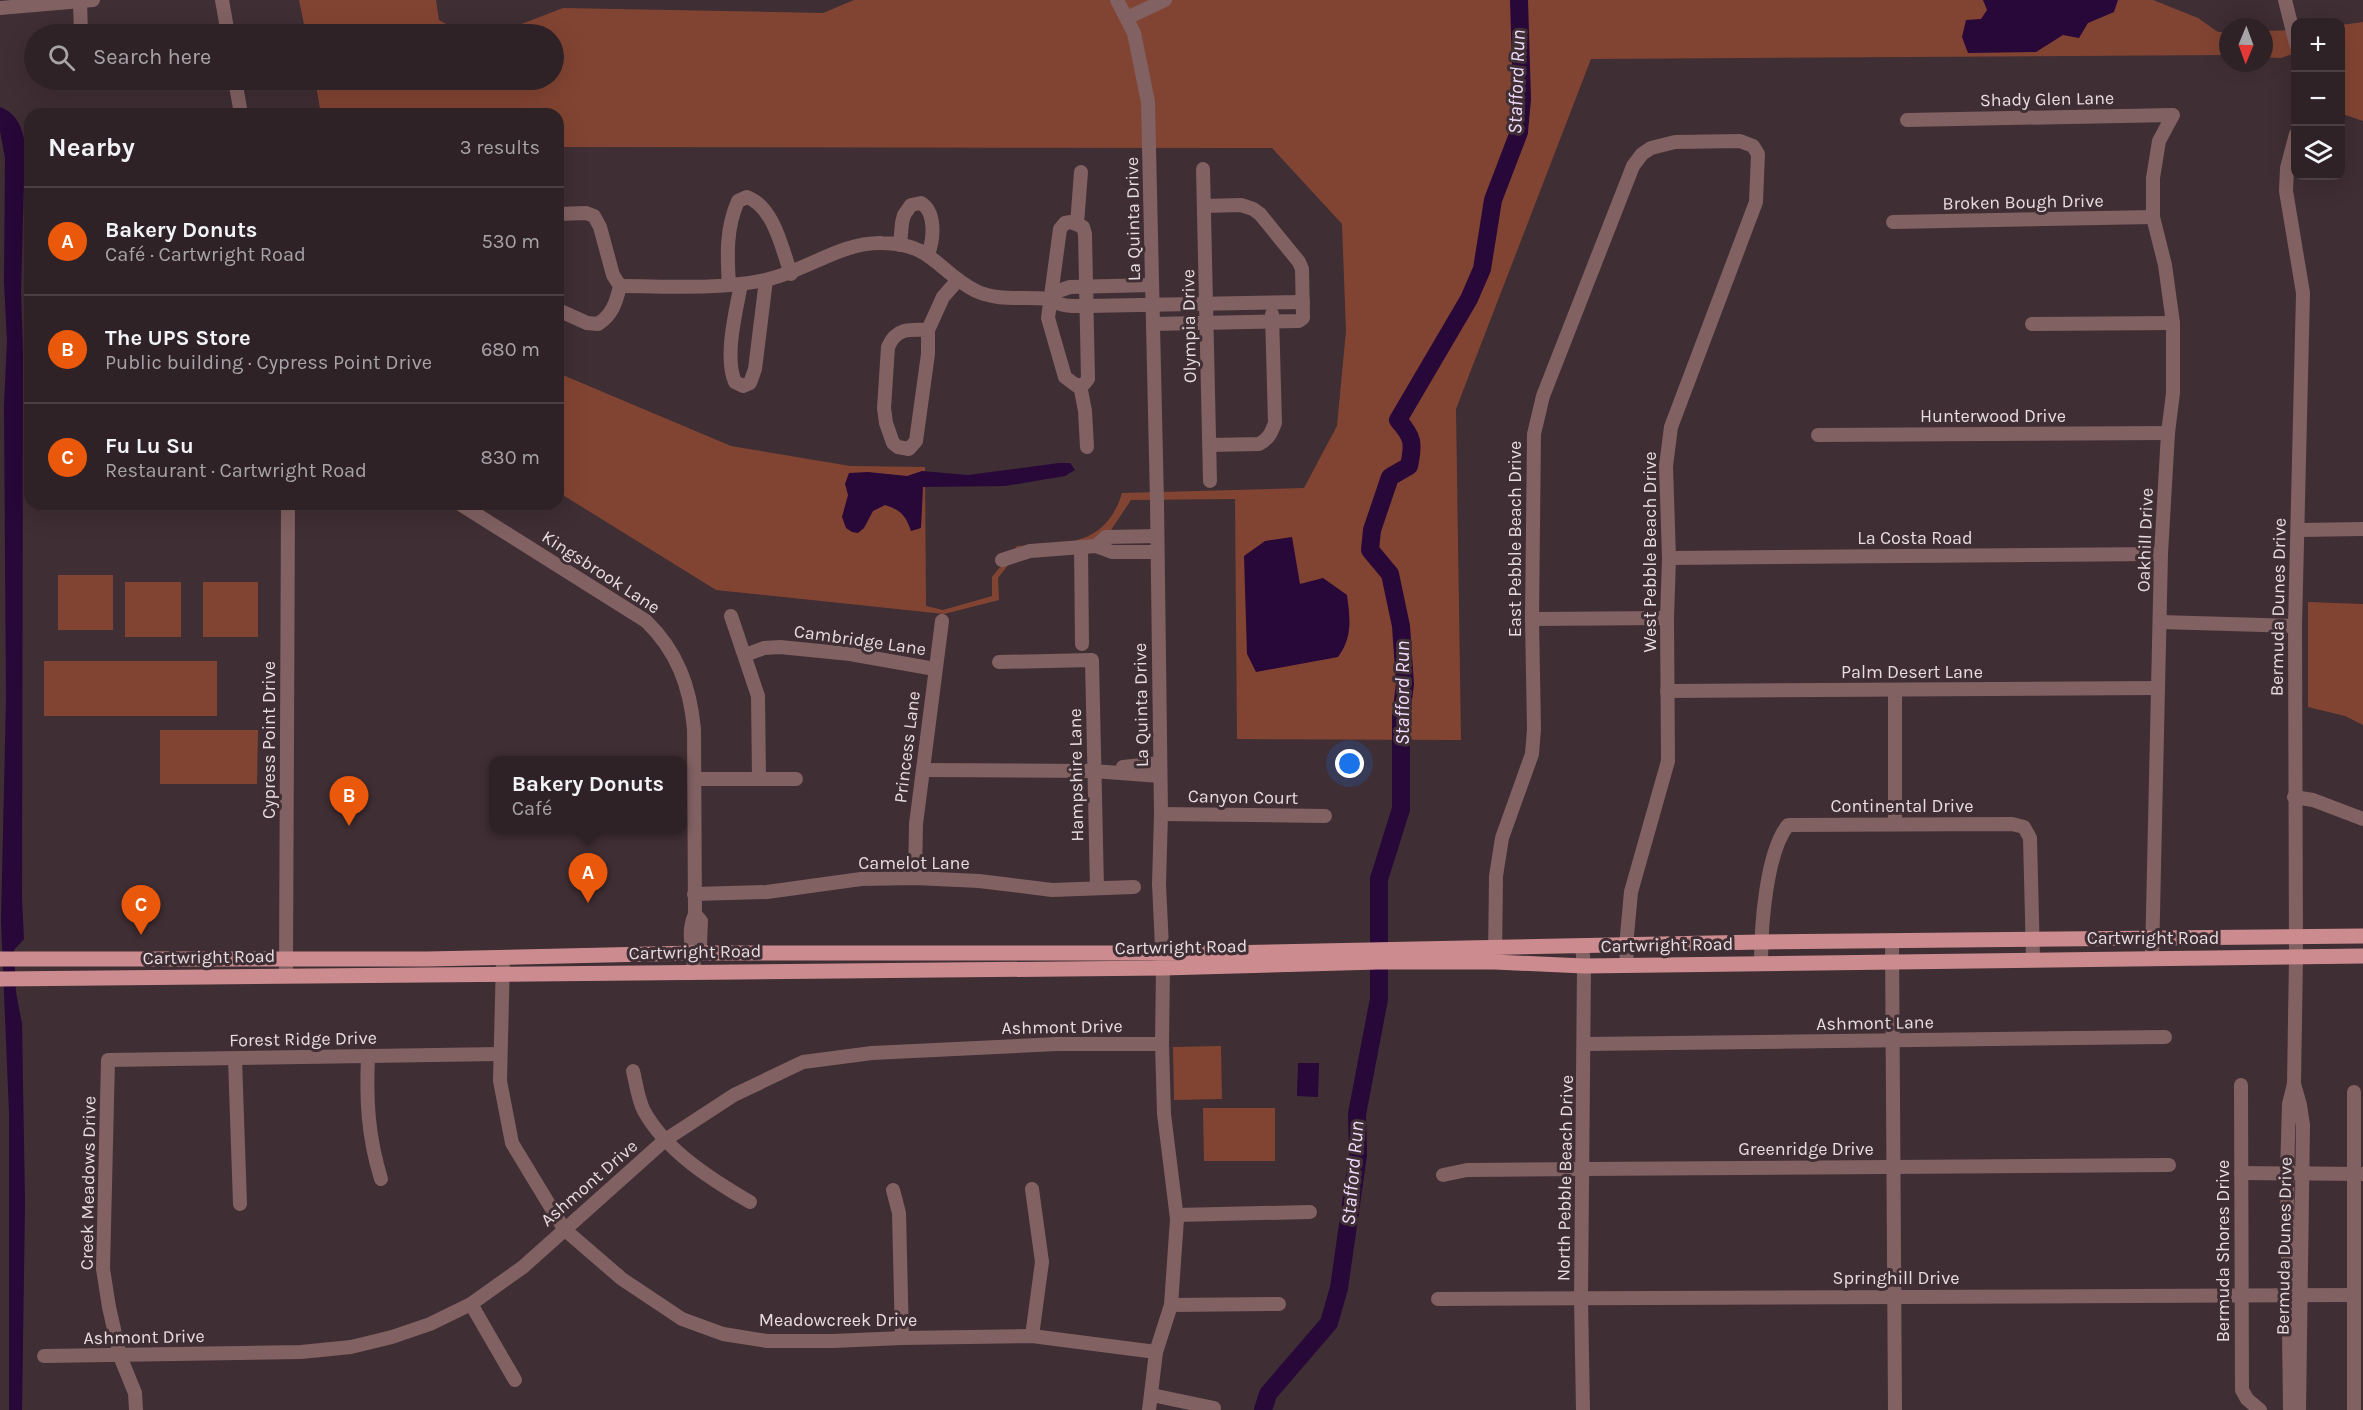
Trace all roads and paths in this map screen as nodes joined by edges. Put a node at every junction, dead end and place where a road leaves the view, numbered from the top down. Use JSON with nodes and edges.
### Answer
{"nodes":[{"id":1,"x":84,"y":0,"type":"edge"},
{"id":2,"x":222,"y":0,"type":"edge"},
{"id":3,"x":1117,"y":0,"type":"edge"},
{"id":4,"x":1165,"y":0,"type":"edge"},
{"id":5,"x":2285,"y":0,"type":"edge"},
{"id":6,"x":0,"y":8,"type":"edge"},
{"id":7,"x":1128,"y":18,"type":"junction"},
{"id":8,"x":82,"y":24,"type":"edge"},
{"id":9,"x":226,"y":24,"type":"edge"},
{"id":10,"x":2291,"y":26,"type":"edge"},
{"id":11,"x":236,"y":90,"type":"edge"},
{"id":12,"x":239,"y":108,"type":"edge"},
{"id":13,"x":1907,"y":120,"type":"dead end"},
{"id":14,"x":2166,"y":127,"type":"joint"},
{"id":15,"x":1662,"y":144,"type":"joint"},
{"id":16,"x":2291,"y":151,"type":"edge"},
{"id":17,"x":1203,"y":169,"type":"dead end"},
{"id":18,"x":1081,"y":172,"type":"dead end"},
{"id":19,"x":1204,"y":206,"type":"junction"},
{"id":20,"x":564,"y":214,"type":"edge"},
{"id":21,"x":2153,"y":217,"type":"junction"},
{"id":22,"x":1893,"y":222,"type":"dead end"},
{"id":23,"x":1077,"y":224,"type":"junction"},
{"id":24,"x":900,"y":245,"type":"junction"},
{"id":25,"x":928,"y":254,"type":"junction"},
{"id":26,"x":791,"y":274,"type":"junction"},
{"id":27,"x":766,"y":280,"type":"junction"},
{"id":28,"x":958,"y":280,"type":"junction"},
{"id":29,"x":735,"y":284,"type":"junction"},
{"id":30,"x":1152,"y":285,"type":"junction"},
{"id":31,"x":620,"y":286,"type":"junction"},
{"id":32,"x":1086,"y":286,"type":"junction"},
{"id":33,"x":1050,"y":299,"type":"junction"},
{"id":34,"x":1303,"y":302,"type":"junction"},
{"id":35,"x":1272,"y":303,"type":"junction"},
{"id":36,"x":1206,"y":304,"type":"junction"},
{"id":37,"x":1087,"y":306,"type":"junction"},
{"id":38,"x":1153,"y":306,"type":"junction"},
{"id":39,"x":564,"y":313,"type":"edge"},
{"id":40,"x":1272,"y":322,"type":"junction"},
{"id":41,"x":1207,"y":323,"type":"junction"},
{"id":42,"x":2173,"y":323,"type":"junction"},
{"id":43,"x":1153,"y":324,"type":"junction"},
{"id":44,"x":2032,"y":324,"type":"dead end"},
{"id":45,"x":928,"y":330,"type":"junction"},
{"id":46,"x":1079,"y":385,"type":"junction"},
{"id":47,"x":2168,"y":433,"type":"junction"},
{"id":48,"x":1818,"y":435,"type":"dead end"},
{"id":49,"x":1210,"y":445,"type":"junction"},
{"id":50,"x":1087,"y":447,"type":"dead end"},
{"id":51,"x":1210,"y":481,"type":"dead end"},
{"id":52,"x":288,"y":510,"type":"edge"},
{"id":53,"x":470,"y":510,"type":"edge"},
{"id":54,"x":2363,"y":529,"type":"edge"},
{"id":55,"x":2298,"y":530,"type":"junction"},
{"id":56,"x":1157,"y":536,"type":"junction"},
{"id":57,"x":1096,"y":546,"type":"junction"},
{"id":58,"x":1081,"y":547,"type":"junction"},
{"id":59,"x":1157,"y":552,"type":"junction"},
{"id":60,"x":2161,"y":554,"type":"junction"},
{"id":61,"x":1669,"y":558,"type":"junction"},
{"id":62,"x":1002,"y":560,"type":"dead end"},
{"id":63,"x":731,"y":616,"type":"dead end"},
{"id":64,"x":1667,"y":618,"type":"junction"},
{"id":65,"x":1532,"y":619,"type":"junction"},
{"id":66,"x":942,"y":621,"type":"dead end"},
{"id":67,"x":2160,"y":622,"type":"junction"},
{"id":68,"x":2295,"y":626,"type":"junction"},
{"id":69,"x":1082,"y":644,"type":"dead end"},
{"id":70,"x":745,"y":655,"type":"junction"},
{"id":71,"x":999,"y":662,"type":"dead end"},
{"id":72,"x":935,"y":669,"type":"junction"},
{"id":73,"x":2157,"y":688,"type":"junction"},
{"id":74,"x":1894,"y":690,"type":"junction"},
{"id":75,"x":1667,"y":691,"type":"junction"},
{"id":76,"x":923,"y":770,"type":"junction"},
{"id":77,"x":1160,"y":770,"type":"junction"},
{"id":78,"x":1094,"y":771,"type":"junction"},
{"id":79,"x":695,"y":779,"type":"junction"},
{"id":80,"x":759,"y":779,"type":"junction"},
{"id":81,"x":796,"y":779,"type":"dead end"},
{"id":82,"x":2294,"y":797,"type":"junction"},
{"id":83,"x":1161,"y":814,"type":"junction"},
{"id":84,"x":1325,"y":816,"type":"dead end"},
{"id":85,"x":2363,"y":819,"type":"edge"},
{"id":86,"x":1895,"y":824,"type":"junction"},
{"id":87,"x":915,"y":878,"type":"junction"},
{"id":88,"x":1134,"y":887,"type":"dead end"},
{"id":89,"x":1097,"y":888,"type":"junction"},
{"id":90,"x":694,"y":894,"type":"junction"},
{"id":91,"x":2363,"y":936,"type":"edge"},
{"id":92,"x":2152,"y":937,"type":"junction"},
{"id":93,"x":2296,"y":937,"type":"junction"},
{"id":94,"x":1892,"y":941,"type":"junction"},
{"id":95,"x":2031,"y":941,"type":"junction"},
{"id":96,"x":1761,"y":942,"type":"junction"},
{"id":97,"x":1582,"y":946,"type":"junction"},
{"id":98,"x":1626,"y":946,"type":"junction"},
{"id":99,"x":694,"y":953,"type":"junction"},
{"id":100,"x":1495,"y":955,"type":"junction"},
{"id":101,"x":2296,"y":956,"type":"junction"},
{"id":102,"x":2363,"y":956,"type":"edge"},
{"id":103,"x":1329,"y":957,"type":"junction"},
{"id":104,"x":503,"y":958,"type":"junction"},
{"id":105,"x":2033,"y":958,"type":"junction"},
{"id":106,"x":2152,"y":958,"type":"junction"},
{"id":107,"x":0,"y":959,"type":"edge"},
{"id":108,"x":286,"y":959,"type":"junction"},
{"id":109,"x":1162,"y":960,"type":"junction"},
{"id":110,"x":1891,"y":961,"type":"junction"},
{"id":111,"x":1761,"y":963,"type":"junction"},
{"id":112,"x":1627,"y":965,"type":"junction"},
{"id":113,"x":1584,"y":966,"type":"junction"},
{"id":114,"x":694,"y":971,"type":"junction"},
{"id":115,"x":503,"y":975,"type":"junction"},
{"id":116,"x":286,"y":976,"type":"junction"},
{"id":117,"x":0,"y":980,"type":"edge"},
{"id":118,"x":2165,"y":1037,"type":"dead end"},
{"id":119,"x":1892,"y":1041,"type":"junction"},
{"id":120,"x":1162,"y":1044,"type":"junction"},
{"id":121,"x":1584,"y":1044,"type":"junction"},
{"id":122,"x":500,"y":1054,"type":"junction"},
{"id":123,"x":368,"y":1056,"type":"junction"},
{"id":124,"x":235,"y":1059,"type":"junction"},
{"id":125,"x":108,"y":1060,"type":"joint"},
{"id":126,"x":633,"y":1071,"type":"dead end"},
{"id":127,"x":2294,"y":1083,"type":"junction"},
{"id":128,"x":2241,"y":1085,"type":"dead end"},
{"id":129,"x":2354,"y":1092,"type":"dead end"},
{"id":130,"x":665,"y":1140,"type":"junction"},
{"id":131,"x":2169,"y":1165,"type":"dead end"},
{"id":132,"x":1893,"y":1166,"type":"junction"},
{"id":133,"x":1584,"y":1169,"type":"junction"},
{"id":134,"x":2241,"y":1173,"type":"junction"},
{"id":135,"x":2287,"y":1173,"type":"junction"},
{"id":136,"x":2303,"y":1173,"type":"junction"},
{"id":137,"x":2358,"y":1174,"type":"edge"},
{"id":138,"x":1443,"y":1175,"type":"dead end"},
{"id":139,"x":381,"y":1179,"type":"dead end"},
{"id":140,"x":1032,"y":1188,"type":"dead end"},
{"id":141,"x":893,"y":1190,"type":"dead end"},
{"id":142,"x":750,"y":1202,"type":"dead end"},
{"id":143,"x":240,"y":1204,"type":"dead end"},
{"id":144,"x":1310,"y":1212,"type":"dead end"},
{"id":145,"x":1177,"y":1215,"type":"junction"},
{"id":146,"x":564,"y":1229,"type":"junction"},
{"id":147,"x":2241,"y":1294,"type":"junction"},
{"id":148,"x":2294,"y":1294,"type":"junction"},
{"id":149,"x":2354,"y":1295,"type":"junction"},
{"id":150,"x":1893,"y":1296,"type":"junction"},
{"id":151,"x":1581,"y":1298,"type":"junction"},
{"id":152,"x":1438,"y":1299,"type":"dead end"},
{"id":153,"x":471,"y":1304,"type":"junction"},
{"id":154,"x":1279,"y":1304,"type":"dead end"},
{"id":155,"x":1171,"y":1305,"type":"junction"},
{"id":156,"x":1032,"y":1336,"type":"junction"},
{"id":157,"x":902,"y":1338,"type":"junction"},
{"id":158,"x":1156,"y":1352,"type":"junction"},
{"id":159,"x":44,"y":1356,"type":"dead end"},
{"id":160,"x":120,"y":1356,"type":"junction"},
{"id":161,"x":515,"y":1380,"type":"dead end"},
{"id":162,"x":1152,"y":1395,"type":"junction"},
{"id":163,"x":1214,"y":1408,"type":"dead end"},
{"id":164,"x":136,"y":1410,"type":"edge"},
{"id":165,"x":1149,"y":1410,"type":"edge"},
{"id":166,"x":1583,"y":1410,"type":"edge"},
{"id":167,"x":1895,"y":1410,"type":"edge"},
{"id":168,"x":2260,"y":1410,"type":"edge"},
{"id":169,"x":2290,"y":1410,"type":"edge"},
{"id":170,"x":2299,"y":1410,"type":"edge"},
{"id":171,"x":2354,"y":1410,"type":"edge"}],
"edges":[{"from":1,"to":6,"type":"street"},
{"from":1,"to":8,"type":"street"},
{"from":2,"to":9,"type":"street"},
{"from":3,"to":7,"type":"street","name":"La Quinta Drive"},
{"from":4,"to":7,"type":"street"},
{"from":5,"to":10,"type":"street"},
{"from":7,"to":30,"type":"street","name":"La Quinta Drive"},
{"from":11,"to":12,"type":"street"},
{"from":13,"to":14,"type":"street","name":"Shady Glen Lane"},
{"from":14,"to":21,"type":"street","name":"Oakhill Drive"},
{"from":15,"to":61,"type":"street","name":"West Pebble Beach Drive"},
{"from":15,"to":65,"type":"street","name":"East Pebble Beach Drive"},
{"from":16,"to":55,"type":"street","name":"Bermuda Dunes Drive"},
{"from":17,"to":19,"type":"street","name":"Olympia Drive"},
{"from":18,"to":23,"type":"street"},
{"from":19,"to":34,"type":"street"},
{"from":19,"to":36,"type":"street","name":"Olympia Drive"},
{"from":20,"to":31,"type":"street"},
{"from":21,"to":22,"type":"street","name":"Broken Bough Drive"},
{"from":21,"to":42,"type":"street","name":"Oakhill Drive"},
{"from":23,"to":32,"type":"street"},
{"from":23,"to":33,"type":"street"},
{"from":24,"to":25,"type":"street"},
{"from":24,"to":25,"type":"street"},
{"from":24,"to":26,"type":"street"},
{"from":25,"to":28,"type":"street"},
{"from":26,"to":27,"type":"street"},
{"from":26,"to":29,"type":"street"},
{"from":27,"to":29,"type":"street"},
{"from":27,"to":29,"type":"street"},
{"from":28,"to":33,"type":"street"},
{"from":28,"to":45,"type":"street"},
{"from":29,"to":31,"type":"street"},
{"from":30,"to":32,"type":"street"},
{"from":30,"to":38,"type":"street","name":"La Quinta Drive"},
{"from":31,"to":39,"type":"street"},
{"from":32,"to":33,"type":"street"},
{"from":32,"to":37,"type":"street"},
{"from":33,"to":37,"type":"street"},
{"from":33,"to":46,"type":"street"},
{"from":34,"to":35,"type":"street"},
{"from":34,"to":40,"type":"street"},
{"from":35,"to":36,"type":"street"},
{"from":35,"to":40,"type":"street"},
{"from":36,"to":38,"type":"street"},
{"from":36,"to":41,"type":"street","name":"Olympia Drive"},
{"from":37,"to":38,"type":"street"},
{"from":37,"to":46,"type":"street"},
{"from":38,"to":43,"type":"street","name":"La Quinta Drive"},
{"from":40,"to":41,"type":"street"},
{"from":40,"to":49,"type":"street"},
{"from":41,"to":43,"type":"street"},
{"from":41,"to":49,"type":"street","name":"Olympia Drive"},
{"from":42,"to":44,"type":"street"},
{"from":42,"to":47,"type":"street","name":"Oakhill Drive"},
{"from":43,"to":56,"type":"street","name":"La Quinta Drive"},
{"from":45,"to":45,"type":"street"},
{"from":46,"to":50,"type":"street"},
{"from":47,"to":48,"type":"street","name":"Hunterwood Drive"},
{"from":47,"to":60,"type":"street","name":"Oakhill Drive"},
{"from":49,"to":51,"type":"street","name":"Olympia Drive"},
{"from":52,"to":108,"type":"street","name":"Cypress Point Drive"},
{"from":53,"to":79,"type":"street","name":"Kingsbrook Lane"},
{"from":54,"to":55,"type":"street"},
{"from":55,"to":68,"type":"street","name":"Bermuda Dunes Drive"},
{"from":56,"to":57,"type":"street"},
{"from":56,"to":59,"type":"street","name":"La Quinta Drive"},
{"from":57,"to":58,"type":"street"},
{"from":57,"to":59,"type":"street"},
{"from":58,"to":62,"type":"street"},
{"from":58,"to":69,"type":"street"},
{"from":59,"to":77,"type":"street","name":"La Quinta Drive"},
{"from":60,"to":61,"type":"street","name":"La Costa Road"},
{"from":60,"to":67,"type":"street","name":"Oakhill Drive"},
{"from":61,"to":64,"type":"street","name":"West Pebble Beach Drive"},
{"from":63,"to":70,"type":"street"},
{"from":64,"to":65,"type":"street"},
{"from":64,"to":75,"type":"street","name":"West Pebble Beach Drive"},
{"from":65,"to":100,"type":"street","name":"East Pebble Beach Drive"},
{"from":66,"to":72,"type":"street","name":"Princess Lane"},
{"from":67,"to":68,"type":"street"},
{"from":67,"to":73,"type":"street","name":"Oakhill Drive"},
{"from":68,"to":82,"type":"street","name":"Bermuda Dunes Drive"},
{"from":70,"to":72,"type":"street","name":"Cambridge Lane"},
{"from":70,"to":80,"type":"street"},
{"from":71,"to":78,"type":"street","name":"Hampshire Lane"},
{"from":72,"to":76,"type":"street","name":"Princess Lane"},
{"from":73,"to":74,"type":"street","name":"Palm Desert Lane"},
{"from":73,"to":92,"type":"street","name":"Oakhill Drive"},
{"from":74,"to":75,"type":"street","name":"Palm Desert Lane"},
{"from":74,"to":86,"type":"street"},
{"from":75,"to":98,"type":"street","name":"West Pebble Beach Drive"},
{"from":76,"to":78,"type":"street"},
{"from":76,"to":87,"type":"street","name":"Princess Lane"},
{"from":77,"to":78,"type":"street"},
{"from":77,"to":83,"type":"street","name":"La Quinta Drive"},
{"from":78,"to":89,"type":"street","name":"Hampshire Lane"},
{"from":79,"to":80,"type":"street"},
{"from":79,"to":90,"type":"street","name":"Kingsbrook Lane"},
{"from":80,"to":81,"type":"street"},
{"from":82,"to":85,"type":"street"},
{"from":82,"to":93,"type":"street","name":"Bermuda Dunes Drive"},
{"from":83,"to":84,"type":"street","name":"Canyon Court"},
{"from":83,"to":109,"type":"street","name":"La Quinta Drive"},
{"from":86,"to":95,"type":"street","name":"Continental Drive"},
{"from":86,"to":96,"type":"street","name":"Continental Drive"},
{"from":87,"to":89,"type":"street","name":"Camelot Lane"},
{"from":87,"to":90,"type":"street","name":"Camelot Lane"},
{"from":88,"to":89,"type":"street","name":"Camelot Lane"},
{"from":90,"to":99,"type":"street","name":"Kingsbrook Lane"},
{"from":91,"to":93,"type":"main road","name":"Cartwright Road"},
{"from":92,"to":93,"type":"main road","name":"Cartwright Road"},
{"from":92,"to":95,"type":"main road","name":"Cartwright Road"},
{"from":92,"to":106,"type":"street","name":"Oakhill Drive"},
{"from":93,"to":101,"type":"street","name":"Bermuda Dunes Drive"},
{"from":94,"to":95,"type":"main road","name":"Cartwright Road"},
{"from":94,"to":96,"type":"main road","name":"Cartwright Road"},
{"from":94,"to":110,"type":"street"},
{"from":95,"to":105,"type":"street","name":"Continental Drive"},
{"from":96,"to":98,"type":"main road","name":"Cartwright Road"},
{"from":96,"to":111,"type":"street","name":"Continental Drive"},
{"from":97,"to":98,"type":"main road","name":"Cartwright Road"},
{"from":97,"to":100,"type":"main road","name":"Cartwright Road"},
{"from":97,"to":113,"type":"street","name":"North Pebble Beach Drive"},
{"from":98,"to":112,"type":"street","name":"West Pebble Beach Drive"},
{"from":99,"to":104,"type":"main road","name":"Cartwright Road"},
{"from":99,"to":109,"type":"main road","name":"Cartwright Road"},
{"from":99,"to":114,"type":"street","name":"Kingsbrook Lane"},
{"from":100,"to":103,"type":"main road","name":"Cartwright Road"},
{"from":100,"to":103,"type":"main road","name":"Cartwright Road"},
{"from":100,"to":113,"type":"main road","name":"Cartwright Road"},
{"from":101,"to":102,"type":"main road","name":"Cartwright Road"},
{"from":101,"to":106,"type":"main road","name":"Cartwright Road"},
{"from":101,"to":127,"type":"street","name":"Bermuda Dunes Drive"},
{"from":103,"to":109,"type":"main road","name":"Cartwright Road"},
{"from":104,"to":108,"type":"main road","name":"Cartwright Road"},
{"from":104,"to":115,"type":"street","name":"Meadowcreek Drive"},
{"from":105,"to":106,"type":"main road","name":"Cartwright Road"},
{"from":105,"to":110,"type":"main road","name":"Cartwright Road"},
{"from":107,"to":108,"type":"main road","name":"Cartwright Road"},
{"from":108,"to":116,"type":"street","name":"Cypress Point Drive"},
{"from":109,"to":114,"type":"main road","name":"Cartwright Road"},
{"from":109,"to":120,"type":"street","name":"La Quinta Drive"},
{"from":110,"to":111,"type":"main road","name":"Cartwright Road"},
{"from":110,"to":119,"type":"street"},
{"from":111,"to":112,"type":"main road","name":"Cartwright Road"},
{"from":112,"to":113,"type":"main road","name":"Cartwright Road"},
{"from":113,"to":121,"type":"street","name":"North Pebble Beach Drive"},
{"from":114,"to":115,"type":"main road","name":"Cartwright Road"},
{"from":115,"to":116,"type":"main road","name":"Cartwright Road"},
{"from":115,"to":122,"type":"street","name":"Meadowcreek Drive"},
{"from":116,"to":117,"type":"main road","name":"Cartwright Road"},
{"from":118,"to":119,"type":"street","name":"Ashmont Lane"},
{"from":119,"to":121,"type":"street","name":"Ashmont Lane"},
{"from":119,"to":132,"type":"street"},
{"from":120,"to":130,"type":"street","name":"Ashmont Drive"},
{"from":120,"to":145,"type":"street","name":"La Quinta Drive"},
{"from":121,"to":133,"type":"street","name":"North Pebble Beach Drive"},
{"from":122,"to":123,"type":"street","name":"Forest Ridge Drive"},
{"from":122,"to":146,"type":"street","name":"Meadowcreek Drive"},
{"from":123,"to":124,"type":"street","name":"Forest Ridge Drive"},
{"from":123,"to":139,"type":"street"},
{"from":124,"to":125,"type":"street","name":"Forest Ridge Drive"},
{"from":124,"to":143,"type":"street"},
{"from":125,"to":160,"type":"street","name":"Creek Meadows Drive"},
{"from":126,"to":130,"type":"street"},
{"from":127,"to":135,"type":"street","name":"Bermuda Dunes Drive"},
{"from":127,"to":136,"type":"street","name":"Bermuda Dunes Drive"},
{"from":128,"to":134,"type":"street","name":"Bermuda Shores Drive"},
{"from":129,"to":137,"type":"street"},
{"from":130,"to":142,"type":"street"},
{"from":130,"to":146,"type":"street","name":"Ashmont Drive"},
{"from":131,"to":132,"type":"street","name":"Greenridge Drive"},
{"from":132,"to":133,"type":"street","name":"Greenridge Drive"},
{"from":132,"to":150,"type":"street"},
{"from":133,"to":138,"type":"street","name":"Greenridge Drive"},
{"from":133,"to":151,"type":"street","name":"North Pebble Beach Drive"},
{"from":134,"to":135,"type":"street"},
{"from":134,"to":147,"type":"street","name":"Bermuda Shores Drive"},
{"from":135,"to":136,"type":"street"},
{"from":135,"to":148,"type":"street","name":"Bermuda Dunes Drive"},
{"from":136,"to":137,"type":"street"},
{"from":136,"to":148,"type":"street","name":"Bermuda Dunes Drive"},
{"from":137,"to":149,"type":"street"},
{"from":140,"to":156,"type":"street"},
{"from":141,"to":157,"type":"street"},
{"from":144,"to":145,"type":"street"},
{"from":145,"to":155,"type":"street","name":"La Quinta Drive"},
{"from":146,"to":153,"type":"street","name":"Ashmont Drive"},
{"from":146,"to":157,"type":"street","name":"Meadowcreek Drive"},
{"from":147,"to":148,"type":"street","name":"Springhill Drive"},
{"from":147,"to":150,"type":"street","name":"Springhill Drive"},
{"from":147,"to":168,"type":"street","name":"Bermuda Shores Drive"},
{"from":148,"to":149,"type":"street","name":"Springhill Drive"},
{"from":148,"to":169,"type":"street","name":"Bermuda Dunes Drive"},
{"from":148,"to":170,"type":"street","name":"Bermuda Dunes Drive"},
{"from":149,"to":171,"type":"street"},
{"from":150,"to":151,"type":"street","name":"Springhill Drive"},
{"from":150,"to":167,"type":"street"},
{"from":151,"to":152,"type":"street","name":"Springhill Drive"},
{"from":151,"to":166,"type":"street","name":"North Pebble Beach Drive"},
{"from":153,"to":160,"type":"street","name":"Ashmont Drive"},
{"from":153,"to":161,"type":"street"},
{"from":154,"to":155,"type":"street"},
{"from":155,"to":158,"type":"street","name":"La Quinta Drive"},
{"from":156,"to":157,"type":"street","name":"Meadowcreek Drive"},
{"from":156,"to":158,"type":"street","name":"Meadowcreek Drive"},
{"from":158,"to":162,"type":"street","name":"La Quinta Drive"},
{"from":159,"to":160,"type":"street","name":"Ashmont Drive"},
{"from":160,"to":164,"type":"street","name":"Creek Meadows Drive"},
{"from":162,"to":163,"type":"street"},
{"from":162,"to":165,"type":"street","name":"La Quinta Drive"}]}
